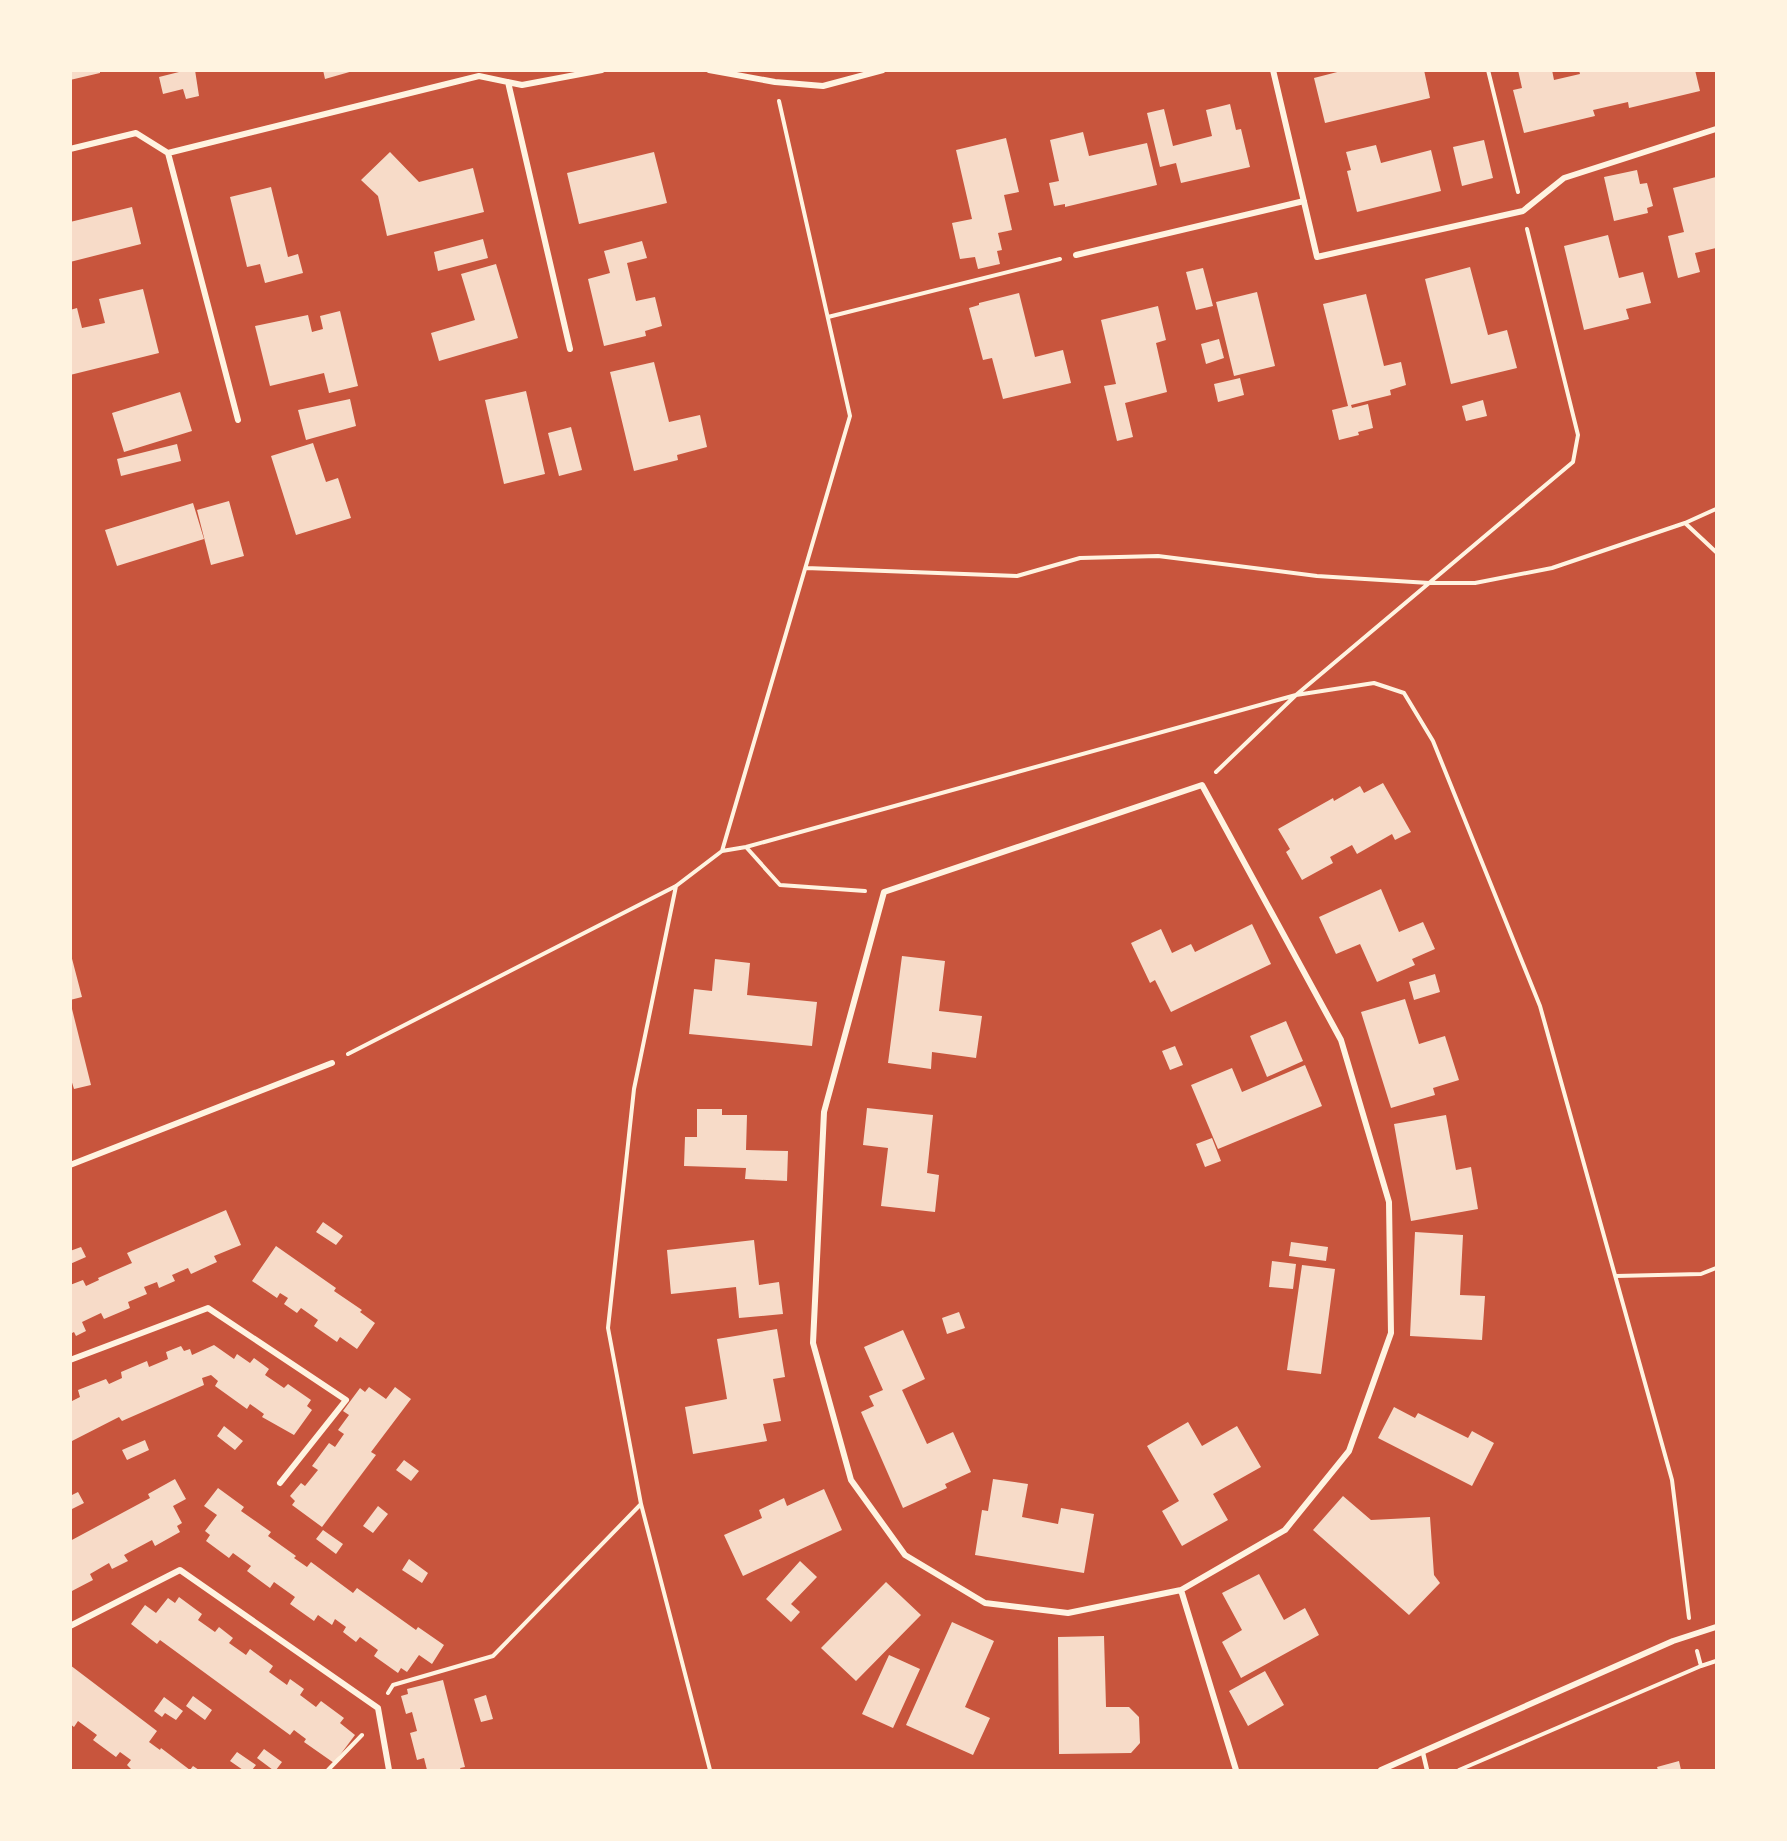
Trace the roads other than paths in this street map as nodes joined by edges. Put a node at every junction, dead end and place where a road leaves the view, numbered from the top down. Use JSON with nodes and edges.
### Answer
{"nodes":[{"id":1,"x":602,"y":70,"type":"edge"},
{"id":2,"x":709,"y":70,"type":"edge"},
{"id":3,"x":882,"y":70,"type":"edge"},
{"id":4,"x":1272,"y":70,"type":"edge"},
{"id":5,"x":479,"y":73,"type":"edge"},
{"id":6,"x":508,"y":82,"type":"junction"},
{"id":7,"x":1716,"y":129,"type":"edge"},
{"id":8,"x":70,"y":149,"type":"edge"},
{"id":9,"x":168,"y":153,"type":"junction"},
{"id":10,"x":1304,"y":201,"type":"junction"},
{"id":11,"x":1076,"y":255,"type":"road end"},
{"id":12,"x":570,"y":349,"type":"dead end"},
{"id":13,"x":238,"y":420,"type":"dead end"},
{"id":14,"x":332,"y":1063,"type":"road end"},
{"id":15,"x":70,"y":1165,"type":"edge"},
{"id":16,"x":70,"y":1360,"type":"edge"},
{"id":17,"x":280,"y":1483,"type":"dead end"},
{"id":18,"x":1181,"y":1590,"type":"junction"},
{"id":19,"x":70,"y":1626,"type":"edge"},
{"id":20,"x":1716,"y":1627,"type":"edge"},
{"id":21,"x":1423,"y":1753,"type":"junction"},
{"id":22,"x":389,"y":1770,"type":"edge"},
{"id":23,"x":1236,"y":1770,"type":"edge"},
{"id":24,"x":1381,"y":1770,"type":"edge"},
{"id":25,"x":1427,"y":1770,"type":"edge"}],
"edges":[{"from":1,"to":6,"type":"street"},
{"from":2,"to":3,"type":"street"},
{"from":4,"to":10,"type":"street"},
{"from":5,"to":6,"type":"street"},
{"from":5,"to":9,"type":"street"},
{"from":6,"to":12,"type":"street"},
{"from":7,"to":10,"type":"street"},
{"from":8,"to":9,"type":"street"},
{"from":9,"to":13,"type":"street"},
{"from":10,"to":11,"type":"street"},
{"from":14,"to":15,"type":"street"},
{"from":16,"to":17,"type":"street"},
{"from":18,"to":18,"type":"street"},
{"from":18,"to":23,"type":"street"},
{"from":19,"to":22,"type":"street"},
{"from":20,"to":21,"type":"street"},
{"from":21,"to":24,"type":"street"},
{"from":21,"to":25,"type":"lane"}]}
